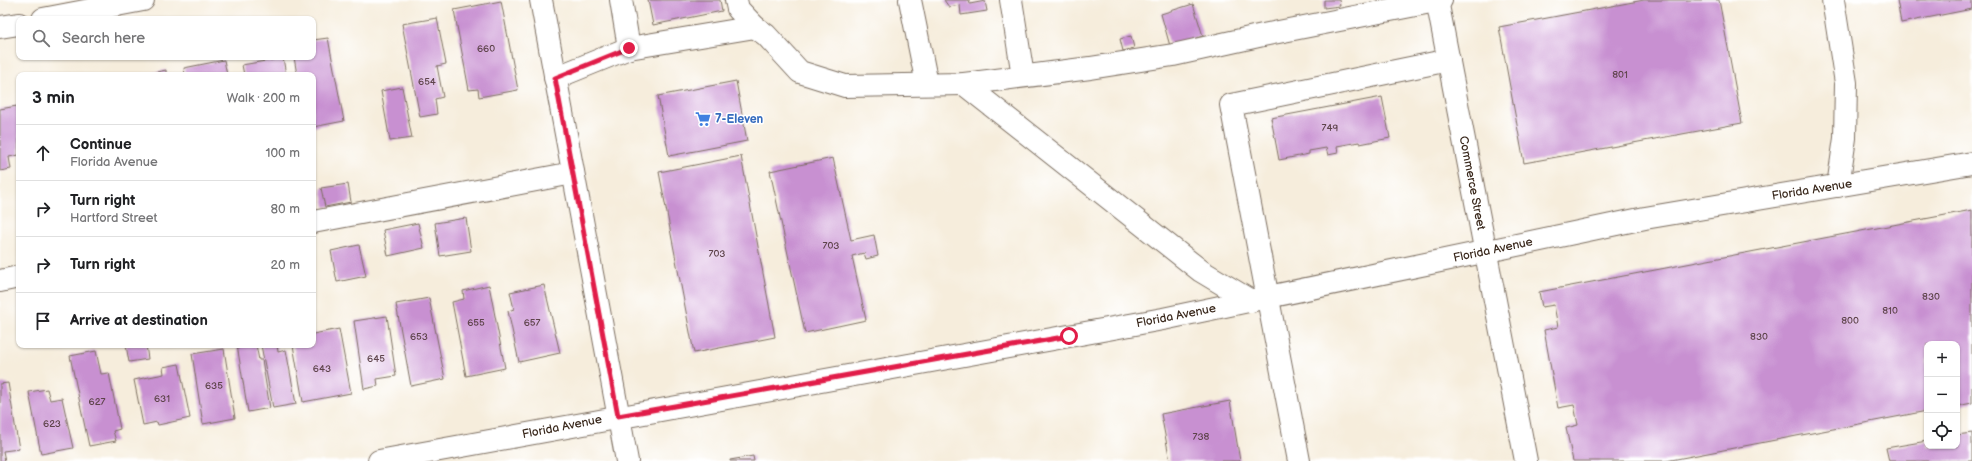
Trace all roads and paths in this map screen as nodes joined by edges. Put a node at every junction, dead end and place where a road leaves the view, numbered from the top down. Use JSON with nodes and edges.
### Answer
{"nodes":[{"id":1,"x":143,"y":0,"type":"edge"},
{"id":2,"x":541,"y":0,"type":"edge"},
{"id":3,"x":621,"y":0,"type":"edge"},
{"id":4,"x":736,"y":0,"type":"edge"},
{"id":5,"x":910,"y":0,"type":"edge"},
{"id":6,"x":1011,"y":0,"type":"edge"},
{"id":7,"x":1439,"y":0,"type":"edge"},
{"id":8,"x":1833,"y":0,"type":"edge"},
{"id":9,"x":59,"y":16,"type":"edge"},
{"id":10,"x":16,"y":24,"type":"edge"},
{"id":11,"x":0,"y":27,"type":"edge"},
{"id":12,"x":755,"y":27,"type":"junction"},
{"id":13,"x":629,"y":48,"type":"junction"},
{"id":14,"x":1449,"y":60,"type":"junction"},
{"id":15,"x":1023,"y":76,"type":"junction"},
{"id":16,"x":555,"y":78,"type":"junction"},
{"id":17,"x":927,"y":84,"type":"junction"},
{"id":18,"x":964,"y":84,"type":"junction"},
{"id":19,"x":1972,"y":163,"type":"edge"},
{"id":20,"x":572,"y":173,"type":"junction"},
{"id":21,"x":1838,"y":186,"type":"junction"},
{"id":22,"x":316,"y":221,"type":"edge"},
{"id":23,"x":1485,"y":251,"type":"junction"},
{"id":24,"x":16,"y":278,"type":"edge"},
{"id":25,"x":0,"y":281,"type":"edge"},
{"id":26,"x":1259,"y":299,"type":"junction"},
{"id":27,"x":618,"y":416,"type":"junction"},
{"id":28,"x":378,"y":461,"type":"edge"},
{"id":29,"x":627,"y":461,"type":"edge"},
{"id":30,"x":1299,"y":461,"type":"edge"},
{"id":31,"x":1526,"y":461,"type":"edge"}],
"edges":[{"from":1,"to":9,"type":"street"},
{"from":2,"to":16,"type":"street"},
{"from":3,"to":13,"type":"street"},
{"from":4,"to":12,"type":"street"},
{"from":5,"to":17,"type":"street"},
{"from":6,"to":15,"type":"street"},
{"from":7,"to":14,"type":"street","name":"Commerce Street"},
{"from":7,"to":15,"type":"street"},
{"from":8,"to":21,"type":"street"},
{"from":10,"to":11,"type":"street"},
{"from":12,"to":13,"type":"street"},
{"from":12,"to":17,"type":"street"},
{"from":13,"to":16,"type":"street"},
{"from":14,"to":23,"type":"street","name":"Commerce Street"},
{"from":14,"to":26,"type":"street"},
{"from":15,"to":18,"type":"street"},
{"from":16,"to":20,"type":"street"},
{"from":17,"to":18,"type":"street"},
{"from":18,"to":26,"type":"street"},
{"from":19,"to":21,"type":"street","name":"Florida Avenue"},
{"from":20,"to":22,"type":"street"},
{"from":20,"to":27,"type":"street"},
{"from":21,"to":23,"type":"street","name":"Florida Avenue"},
{"from":23,"to":26,"type":"street","name":"Florida Avenue"},
{"from":23,"to":31,"type":"street","name":"Commerce Street"},
{"from":24,"to":25,"type":"street"},
{"from":26,"to":27,"type":"street","name":"Florida Avenue"},
{"from":26,"to":30,"type":"street"},
{"from":27,"to":28,"type":"street","name":"Florida Avenue"},
{"from":27,"to":29,"type":"street"}]}
